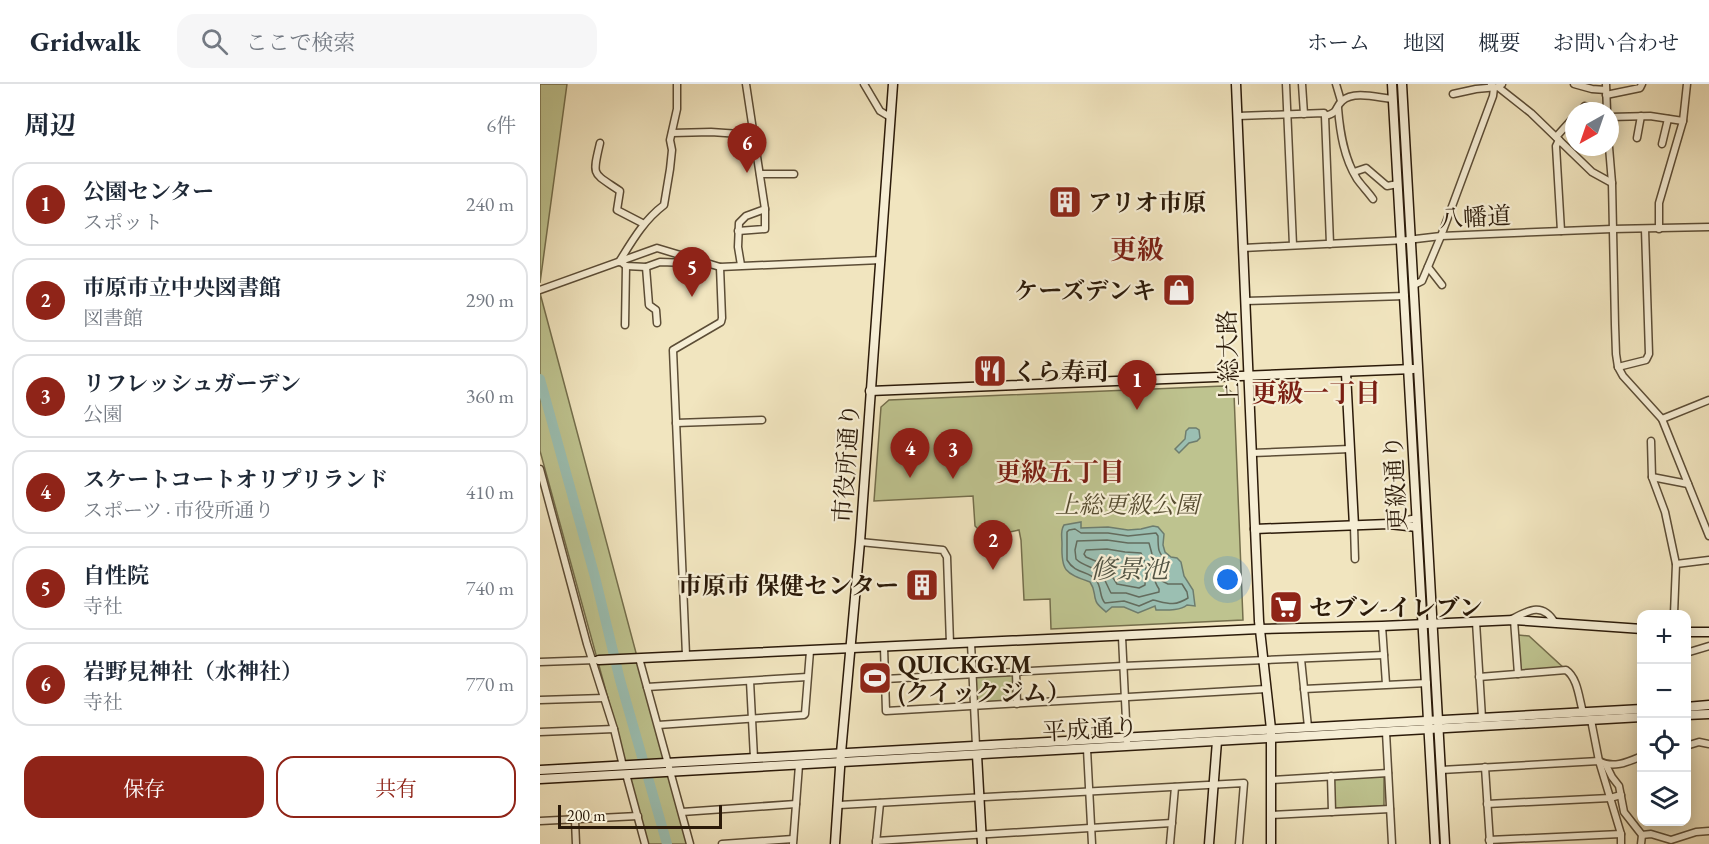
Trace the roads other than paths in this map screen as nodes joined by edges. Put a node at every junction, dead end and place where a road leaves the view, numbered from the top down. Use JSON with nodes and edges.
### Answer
{"nodes":[{"id":1,"x":677,"y":84,"type":"edge"},
{"id":2,"x":746,"y":84,"type":"edge"},
{"id":3,"x":864,"y":84,"type":"edge"},
{"id":4,"x":893,"y":84,"type":"edge"},
{"id":5,"x":1236,"y":84,"type":"edge"},
{"id":6,"x":1286,"y":84,"type":"edge"},
{"id":7,"x":1302,"y":84,"type":"edge"},
{"id":8,"x":1336,"y":84,"type":"edge"},
{"id":9,"x":1392,"y":84,"type":"edge"},
{"id":10,"x":1402,"y":84,"type":"edge"},
{"id":11,"x":1574,"y":84,"type":"edge"},
{"id":12,"x":1642,"y":84,"type":"edge"},
{"id":13,"x":1687,"y":84,"type":"edge"},
{"id":14,"x":1496,"y":86,"type":"edge"},
{"id":15,"x":1606,"y":90,"type":"edge"},
{"id":16,"x":1453,"y":94,"type":"dead end"},
{"id":17,"x":1393,"y":99,"type":"junction"},
{"id":18,"x":1341,"y":101,"type":"junction"},
{"id":19,"x":1338,"y":108,"type":"junction"},
{"id":20,"x":1304,"y":114,"type":"junction"},
{"id":21,"x":1287,"y":115,"type":"junction"},
{"id":22,"x":1238,"y":116,"type":"junction"},
{"id":23,"x":1325,"y":116,"type":"junction"},
{"id":24,"x":1641,"y":116,"type":"junction"},
{"id":25,"x":890,"y":117,"type":"junction"},
{"id":26,"x":1619,"y":117,"type":"edge"},
{"id":27,"x":1668,"y":120,"type":"junction"},
{"id":28,"x":1683,"y":121,"type":"junction"},
{"id":29,"x":1565,"y":129,"type":"edge"},
{"id":30,"x":672,"y":133,"type":"junction"},
{"id":31,"x":754,"y":135,"type":"junction"},
{"id":32,"x":1637,"y":138,"type":"dead end"},
{"id":33,"x":1557,"y":139,"type":"junction"},
{"id":34,"x":600,"y":143,"type":"dead end"},
{"id":35,"x":1662,"y":144,"type":"dead end"},
{"id":36,"x":1610,"y":156,"type":"edge"},
{"id":37,"x":1354,"y":172,"type":"junction"},
{"id":38,"x":760,"y":174,"type":"junction"},
{"id":39,"x":794,"y":174,"type":"dead end"},
{"id":40,"x":1612,"y":183,"type":"junction"},
{"id":41,"x":1398,"y":184,"type":"junction"},
{"id":42,"x":1373,"y":198,"type":"dead end"},
{"id":43,"x":765,"y":209,"type":"junction"},
{"id":44,"x":644,"y":224,"type":"junction"},
{"id":45,"x":1709,"y":227,"type":"edge"},
{"id":46,"x":1612,"y":229,"type":"junction"},
{"id":47,"x":1645,"y":229,"type":"junction"},
{"id":48,"x":1659,"y":229,"type":"junction"},
{"id":49,"x":738,"y":231,"type":"junction"},
{"id":50,"x":1562,"y":231,"type":"junction"},
{"id":51,"x":1441,"y":236,"type":"junction"},
{"id":52,"x":1401,"y":240,"type":"junction"},
{"id":53,"x":1412,"y":240,"type":"junction"},
{"id":54,"x":1330,"y":244,"type":"junction"},
{"id":55,"x":1293,"y":245,"type":"junction"},
{"id":56,"x":1243,"y":248,"type":"junction"},
{"id":57,"x":697,"y":260,"type":"junction"},
{"id":58,"x":881,"y":260,"type":"junction"},
{"id":59,"x":622,"y":263,"type":"junction"},
{"id":60,"x":741,"y":265,"type":"junction"},
{"id":61,"x":646,"y":267,"type":"junction"},
{"id":62,"x":720,"y":267,"type":"junction"},
{"id":63,"x":1428,"y":267,"type":"junction"},
{"id":64,"x":1414,"y":285,"type":"junction"},
{"id":65,"x":1442,"y":285,"type":"dead end"},
{"id":66,"x":540,"y":290,"type":"edge"},
{"id":67,"x":1405,"y":296,"type":"junction"},
{"id":68,"x":1245,"y":302,"type":"junction"},
{"id":69,"x":657,"y":323,"type":"dead end"},
{"id":70,"x":625,"y":325,"type":"dead end"},
{"id":71,"x":1618,"y":367,"type":"junction"},
{"id":72,"x":1419,"y":369,"type":"junction"},
{"id":73,"x":1409,"y":370,"type":"junction"},
{"id":74,"x":1346,"y":373,"type":"junction"},
{"id":75,"x":1248,"y":376,"type":"junction"},
{"id":76,"x":870,"y":391,"type":"junction"},
{"id":77,"x":1709,"y":400,"type":"edge"},
{"id":78,"x":1662,"y":419,"type":"junction"},
{"id":79,"x":762,"y":420,"type":"dead end"},
{"id":80,"x":676,"y":423,"type":"junction"},
{"id":81,"x":1651,"y":441,"type":"dead end"},
{"id":82,"x":1350,"y":449,"type":"junction"},
{"id":83,"x":1252,"y":453,"type":"junction"},
{"id":84,"x":540,"y":469,"type":"edge"},
{"id":85,"x":1652,"y":477,"type":"junction"},
{"id":86,"x":1688,"y":484,"type":"junction"},
{"id":87,"x":1709,"y":515,"type":"edge"},
{"id":88,"x":1702,"y":518,"type":"junction"},
{"id":89,"x":1417,"y":523,"type":"junction"},
{"id":90,"x":1354,"y":526,"type":"junction"},
{"id":91,"x":1255,"y":530,"type":"junction"},
{"id":92,"x":1709,"y":536,"type":"edge"},
{"id":93,"x":860,"y":542,"type":"junction"},
{"id":94,"x":1355,"y":559,"type":"dead end"},
{"id":95,"x":1709,"y":560,"type":"edge"},
{"id":96,"x":1676,"y":564,"type":"junction"},
{"id":97,"x":1674,"y":610,"type":"edge"},
{"id":98,"x":1527,"y":612,"type":"junction"},
{"id":99,"x":1512,"y":620,"type":"junction"},
{"id":100,"x":1530,"y":621,"type":"junction"},
{"id":101,"x":1476,"y":622,"type":"junction"},
{"id":102,"x":1555,"y":623,"type":"junction"},
{"id":103,"x":1421,"y":624,"type":"junction"},
{"id":104,"x":1434,"y":624,"type":"junction"},
{"id":105,"x":1382,"y":626,"type":"junction"},
{"id":106,"x":1259,"y":629,"type":"junction"},
{"id":107,"x":1637,"y":629,"type":"edge"},
{"id":108,"x":1691,"y":632,"type":"edge"},
{"id":109,"x":1709,"y":632,"type":"edge"},
{"id":110,"x":1122,"y":637,"type":"junction"},
{"id":111,"x":971,"y":643,"type":"junction"},
{"id":112,"x":950,"y":644,"type":"junction"},
{"id":113,"x":1709,"y":646,"type":"edge"},
{"id":114,"x":884,"y":647,"type":"junction"},
{"id":115,"x":850,"y":649,"type":"junction"},
{"id":116,"x":810,"y":651,"type":"junction"},
{"id":117,"x":1691,"y":651,"type":"edge"},
{"id":118,"x":686,"y":655,"type":"junction"},
{"id":119,"x":1384,"y":655,"type":"junction"},
{"id":120,"x":635,"y":658,"type":"junction"},
{"id":121,"x":1301,"y":659,"type":"junction"},
{"id":122,"x":596,"y":660,"type":"junction"},
{"id":123,"x":1263,"y":660,"type":"junction"},
{"id":124,"x":540,"y":662,"type":"edge"},
{"id":125,"x":1123,"y":666,"type":"junction"},
{"id":126,"x":1016,"y":672,"type":"junction"},
{"id":127,"x":972,"y":674,"type":"junction"},
{"id":128,"x":1518,"y":674,"type":"junction"},
{"id":129,"x":807,"y":677,"type":"junction"},
{"id":130,"x":1479,"y":677,"type":"junction"},
{"id":131,"x":885,"y":679,"type":"junction"},
{"id":132,"x":750,"y":681,"type":"junction"},
{"id":133,"x":1427,"y":683,"type":"junction"},
{"id":134,"x":1386,"y":684,"type":"junction"},
{"id":135,"x":647,"y":687,"type":"junction"},
{"id":136,"x":1266,"y":689,"type":"junction"},
{"id":137,"x":1304,"y":689,"type":"junction"},
{"id":138,"x":604,"y":698,"type":"junction"},
{"id":139,"x":1125,"y":698,"type":"junction"},
{"id":140,"x":540,"y":700,"type":"edge"},
{"id":141,"x":1017,"y":704,"type":"junction"},
{"id":142,"x":1709,"y":705,"type":"edge"},
{"id":143,"x":974,"y":706,"type":"junction"},
{"id":144,"x":1691,"y":707,"type":"edge"},
{"id":145,"x":1637,"y":709,"type":"edge"},
{"id":146,"x":1583,"y":712,"type":"junction"},
{"id":147,"x":1709,"y":714,"type":"edge"},
{"id":148,"x":1691,"y":715,"type":"edge"},
{"id":149,"x":1637,"y":717,"type":"edge"},
{"id":150,"x":1482,"y":718,"type":"junction"},
{"id":151,"x":752,"y":719,"type":"junction"},
{"id":152,"x":1591,"y":720,"type":"junction"},
{"id":153,"x":658,"y":725,"type":"junction"},
{"id":154,"x":1439,"y":725,"type":"junction"},
{"id":155,"x":1428,"y":726,"type":"junction"},
{"id":156,"x":1308,"y":727,"type":"junction"},
{"id":157,"x":614,"y":729,"type":"junction"},
{"id":158,"x":540,"y":732,"type":"edge"},
{"id":159,"x":1386,"y":732,"type":"junction"},
{"id":160,"x":1271,"y":738,"type":"junction"},
{"id":161,"x":1217,"y":741,"type":"junction"},
{"id":162,"x":1127,"y":742,"type":"junction"},
{"id":163,"x":1691,"y":744,"type":"edge"},
{"id":164,"x":1709,"y":744,"type":"edge"},
{"id":165,"x":1087,"y":749,"type":"junction"},
{"id":166,"x":976,"y":751,"type":"junction"},
{"id":167,"x":754,"y":758,"type":"junction"},
{"id":168,"x":841,"y":758,"type":"junction"},
{"id":169,"x":1637,"y":758,"type":"edge"},
{"id":170,"x":1599,"y":761,"type":"junction"},
{"id":171,"x":799,"y":765,"type":"junction"},
{"id":172,"x":1606,"y":765,"type":"junction"},
{"id":173,"x":1485,"y":767,"type":"junction"},
{"id":174,"x":666,"y":768,"type":"junction"},
{"id":175,"x":540,"y":770,"type":"edge"},
{"id":176,"x":628,"y":770,"type":"junction"},
{"id":177,"x":1441,"y":770,"type":"junction"},
{"id":178,"x":1388,"y":773,"type":"junction"},
{"id":179,"x":1330,"y":776,"type":"junction"},
{"id":180,"x":540,"y":779,"type":"edge"},
{"id":181,"x":1272,"y":780,"type":"junction"},
{"id":182,"x":1213,"y":784,"type":"junction"},
{"id":183,"x":1175,"y":787,"type":"junction"},
{"id":184,"x":1090,"y":791,"type":"junction"},
{"id":185,"x":1621,"y":795,"type":"junction"},
{"id":186,"x":979,"y":798,"type":"junction"},
{"id":187,"x":1610,"y":798,"type":"junction"},
{"id":188,"x":796,"y":804,"type":"junction"},
{"id":189,"x":880,"y":804,"type":"junction"},
{"id":190,"x":1487,"y":804,"type":"junction"},
{"id":191,"x":839,"y":805,"type":"junction"},
{"id":192,"x":1390,"y":809,"type":"junction"},
{"id":193,"x":682,"y":812,"type":"junction"},
{"id":194,"x":1332,"y":812,"type":"junction"},
{"id":195,"x":1271,"y":815,"type":"junction"},
{"id":196,"x":638,"y":816,"type":"junction"},
{"id":197,"x":575,"y":820,"type":"junction"},
{"id":198,"x":540,"y":821,"type":"edge"},
{"id":199,"x":1172,"y":823,"type":"junction"},
{"id":200,"x":1091,"y":828,"type":"junction"},
{"id":201,"x":1709,"y":831,"type":"edge"},
{"id":202,"x":1621,"y":834,"type":"junction"},
{"id":203,"x":1641,"y":835,"type":"junction"},
{"id":204,"x":982,"y":839,"type":"edge"},
{"id":205,"x":793,"y":842,"type":"edge"},
{"id":206,"x":876,"y":842,"type":"edge"},
{"id":207,"x":1489,"y":842,"type":"edge"},
{"id":208,"x":745,"y":843,"type":"edge"},
{"id":209,"x":576,"y":844,"type":"edge"},
{"id":210,"x":645,"y":844,"type":"edge"},
{"id":211,"x":690,"y":844,"type":"edge"},
{"id":212,"x":722,"y":844,"type":"edge"},
{"id":213,"x":836,"y":844,"type":"edge"},
{"id":214,"x":1092,"y":844,"type":"edge"},
{"id":215,"x":1170,"y":844,"type":"edge"},
{"id":216,"x":1209,"y":844,"type":"edge"},
{"id":217,"x":1239,"y":844,"type":"edge"},
{"id":218,"x":1271,"y":844,"type":"edge"},
{"id":219,"x":1392,"y":844,"type":"edge"},
{"id":220,"x":1435,"y":844,"type":"edge"},
{"id":221,"x":1445,"y":844,"type":"edge"},
{"id":222,"x":1622,"y":844,"type":"edge"},
{"id":223,"x":1641,"y":844,"type":"edge"}],
"edges":[{"from":1,"to":30,"type":"street"},
{"from":2,"to":31,"type":"street"},
{"from":3,"to":25,"type":"street"},
{"from":4,"to":25,"type":"street","name":"市役所通り"},
{"from":5,"to":22,"type":"street","name":"上総大路"},
{"from":6,"to":21,"type":"street"},
{"from":7,"to":20,"type":"street"},
{"from":8,"to":18,"type":"street"},
{"from":9,"to":17,"type":"street","name":"更級通り"},
{"from":10,"to":53,"type":"street","name":"更級通り"},
{"from":11,"to":15,"type":"street"},
{"from":12,"to":15,"type":"street"},
{"from":13,"to":28,"type":"street"},
{"from":14,"to":16,"type":"street"},
{"from":14,"to":33,"type":"street"},
{"from":14,"to":51,"type":"street"},
{"from":17,"to":18,"type":"street"},
{"from":17,"to":41,"type":"street","name":"更級通り"},
{"from":18,"to":19,"type":"street"},
{"from":19,"to":23,"type":"street"},
{"from":19,"to":37,"type":"street"},
{"from":20,"to":21,"type":"street"},
{"from":20,"to":23,"type":"street"},
{"from":21,"to":22,"type":"street"},
{"from":21,"to":55,"type":"street"},
{"from":22,"to":56,"type":"street","name":"上総大路"},
{"from":23,"to":54,"type":"street"},
{"from":24,"to":26,"type":"street"},
{"from":24,"to":27,"type":"street"},
{"from":24,"to":32,"type":"street"},
{"from":25,"to":58,"type":"street","name":"市役所通り"},
{"from":27,"to":28,"type":"street"},
{"from":27,"to":35,"type":"street"},
{"from":28,"to":48,"type":"street"},
{"from":29,"to":33,"type":"street"},
{"from":30,"to":31,"type":"street"},
{"from":30,"to":44,"type":"street"},
{"from":31,"to":38,"type":"street"},
{"from":33,"to":40,"type":"street"},
{"from":33,"to":50,"type":"street"},
{"from":34,"to":44,"type":"street"},
{"from":36,"to":40,"type":"street"},
{"from":37,"to":41,"type":"street"},
{"from":37,"to":42,"type":"street"},
{"from":38,"to":39,"type":"street"},
{"from":38,"to":43,"type":"street"},
{"from":40,"to":46,"type":"street"},
{"from":41,"to":52,"type":"street","name":"更級通り"},
{"from":43,"to":49,"type":"street"},
{"from":43,"to":49,"type":"street"},
{"from":44,"to":59,"type":"street"},
{"from":45,"to":48,"type":"street","name":"八幡道"},
{"from":46,"to":47,"type":"street","name":"八幡道"},
{"from":46,"to":50,"type":"street","name":"八幡道"},
{"from":46,"to":71,"type":"street"},
{"from":47,"to":48,"type":"street","name":"八幡道"},
{"from":47,"to":71,"type":"street"},
{"from":49,"to":60,"type":"street"},
{"from":50,"to":51,"type":"street","name":"八幡道"},
{"from":51,"to":53,"type":"street","name":"八幡道"},
{"from":51,"to":63,"type":"street"},
{"from":52,"to":53,"type":"street","name":"八幡道"},
{"from":52,"to":54,"type":"street","name":"八幡道"},
{"from":52,"to":67,"type":"street","name":"更級通り"},
{"from":53,"to":64,"type":"street","name":"更級通り"},
{"from":54,"to":55,"type":"street","name":"八幡道"},
{"from":55,"to":56,"type":"street","name":"八幡道"},
{"from":56,"to":68,"type":"street","name":"上総大路"},
{"from":57,"to":59,"type":"street"},
{"from":57,"to":61,"type":"street"},
{"from":57,"to":62,"type":"street"},
{"from":58,"to":60,"type":"street"},
{"from":58,"to":76,"type":"street","name":"市役所通り"},
{"from":59,"to":61,"type":"street"},
{"from":59,"to":66,"type":"street"},
{"from":59,"to":70,"type":"street"},
{"from":60,"to":62,"type":"street"},
{"from":61,"to":69,"type":"street"},
{"from":62,"to":80,"type":"street"},
{"from":63,"to":64,"type":"street"},
{"from":63,"to":65,"type":"street"},
{"from":64,"to":72,"type":"street","name":"更級通り"},
{"from":67,"to":68,"type":"street"},
{"from":67,"to":73,"type":"street","name":"更級通り"},
{"from":68,"to":75,"type":"street","name":"上総大路"},
{"from":71,"to":78,"type":"street"},
{"from":72,"to":73,"type":"street"},
{"from":72,"to":104,"type":"street","name":"更級通り"},
{"from":73,"to":74,"type":"street"},
{"from":73,"to":89,"type":"street","name":"更級通り"},
{"from":74,"to":75,"type":"street"},
{"from":74,"to":82,"type":"street"},
{"from":75,"to":76,"type":"street"},
{"from":75,"to":83,"type":"street","name":"上総大路"},
{"from":76,"to":93,"type":"street","name":"市役所通り"},
{"from":77,"to":78,"type":"street"},
{"from":78,"to":86,"type":"street"},
{"from":79,"to":80,"type":"street"},
{"from":80,"to":118,"type":"street"},
{"from":81,"to":85,"type":"street"},
{"from":82,"to":83,"type":"street"},
{"from":82,"to":90,"type":"street"},
{"from":83,"to":91,"type":"street","name":"上総大路"},
{"from":84,"to":122,"type":"street"},
{"from":85,"to":86,"type":"street"},
{"from":85,"to":96,"type":"street"},
{"from":86,"to":88,"type":"street"},
{"from":87,"to":88,"type":"street"},
{"from":88,"to":92,"type":"street"},
{"from":89,"to":90,"type":"street"},
{"from":89,"to":103,"type":"street","name":"更級通り"},
{"from":90,"to":91,"type":"street"},
{"from":90,"to":94,"type":"street"},
{"from":91,"to":106,"type":"street","name":"上総大路"},
{"from":93,"to":112,"type":"street"},
{"from":93,"to":115,"type":"street","name":"市役所通り"},
{"from":95,"to":96,"type":"street"},
{"from":96,"to":97,"type":"street"},
{"from":98,"to":99,"type":"street"},
{"from":98,"to":100,"type":"street"},
{"from":98,"to":102,"type":"street"},
{"from":99,"to":100,"type":"street"},
{"from":99,"to":101,"type":"street"},
{"from":99,"to":128,"type":"street"},
{"from":100,"to":102,"type":"street"},
{"from":101,"to":104,"type":"street"},
{"from":101,"to":130,"type":"street"},
{"from":102,"to":107,"type":"street"},
{"from":103,"to":104,"type":"street"},
{"from":103,"to":105,"type":"street"},
{"from":103,"to":133,"type":"street","name":"更級通り"},
{"from":104,"to":154,"type":"street","name":"更級通り"},
{"from":105,"to":106,"type":"street"},
{"from":105,"to":119,"type":"street"},
{"from":106,"to":110,"type":"street"},
{"from":106,"to":123,"type":"street","name":"上総大路"},
{"from":108,"to":109,"type":"street"},
{"from":110,"to":111,"type":"street"},
{"from":110,"to":125,"type":"street"},
{"from":111,"to":112,"type":"street"},
{"from":111,"to":127,"type":"street"},
{"from":112,"to":114,"type":"street"},
{"from":113,"to":117,"type":"street"},
{"from":114,"to":115,"type":"street"},
{"from":114,"to":131,"type":"street"},
{"from":115,"to":116,"type":"street"},
{"from":115,"to":168,"type":"street","name":"市役所通り"},
{"from":116,"to":118,"type":"street"},
{"from":116,"to":129,"type":"street"},
{"from":118,"to":120,"type":"street"},
{"from":119,"to":121,"type":"street"},
{"from":119,"to":134,"type":"street"},
{"from":120,"to":122,"type":"street"},
{"from":120,"to":135,"type":"street"},
{"from":121,"to":123,"type":"street"},
{"from":121,"to":137,"type":"street"},
{"from":122,"to":124,"type":"street"},
{"from":122,"to":138,"type":"street"},
{"from":123,"to":125,"type":"street"},
{"from":123,"to":136,"type":"street","name":"上総大路"},
{"from":125,"to":126,"type":"street"},
{"from":125,"to":139,"type":"street"},
{"from":126,"to":127,"type":"street"},
{"from":126,"to":141,"type":"street"},
{"from":127,"to":131,"type":"street"},
{"from":127,"to":143,"type":"street"},
{"from":128,"to":130,"type":"street"},
{"from":128,"to":146,"type":"street"},
{"from":129,"to":132,"type":"street"},
{"from":129,"to":151,"type":"street"},
{"from":130,"to":150,"type":"street"},
{"from":131,"to":143,"type":"street"},
{"from":132,"to":135,"type":"street"},
{"from":132,"to":151,"type":"street"},
{"from":133,"to":134,"type":"street"},
{"from":133,"to":155,"type":"street","name":"更級通り"},
{"from":134,"to":137,"type":"street"},
{"from":135,"to":153,"type":"street"},
{"from":136,"to":139,"type":"street"},
{"from":136,"to":160,"type":"street","name":"上総大路"},
{"from":137,"to":156,"type":"street"},
{"from":138,"to":140,"type":"street"},
{"from":138,"to":157,"type":"street"},
{"from":139,"to":141,"type":"street"},
{"from":139,"to":162,"type":"street"},
{"from":141,"to":143,"type":"street"},
{"from":142,"to":144,"type":"street"},
{"from":143,"to":166,"type":"street"},
{"from":145,"to":146,"type":"street","name":"平成通り"},
{"from":146,"to":150,"type":"street","name":"平成通り"},
{"from":147,"to":148,"type":"street"},
{"from":149,"to":152,"type":"street","name":"平成通り"},
{"from":150,"to":154,"type":"street","name":"平成通り"},
{"from":151,"to":153,"type":"street"},
{"from":151,"to":167,"type":"street"},
{"from":152,"to":154,"type":"street","name":"平成通り"},
{"from":152,"to":170,"type":"street"},
{"from":153,"to":174,"type":"street"},
{"from":154,"to":155,"type":"street","name":"平成通り"},
{"from":154,"to":177,"type":"street","name":"更級通り"},
{"from":155,"to":156,"type":"street","name":"平成通り"},
{"from":155,"to":159,"type":"street","name":"平成通り"},
{"from":155,"to":220,"type":"street","name":"更級通り"},
{"from":156,"to":160,"type":"street","name":"平成通り"},
{"from":157,"to":158,"type":"street"},
{"from":157,"to":176,"type":"street"},
{"from":159,"to":160,"type":"street","name":"平成通り"},
{"from":159,"to":178,"type":"street"},
{"from":160,"to":161,"type":"street","name":"平成通り"},
{"from":160,"to":162,"type":"street","name":"平成通り"},
{"from":160,"to":181,"type":"street","name":"上総大路"},
{"from":161,"to":162,"type":"street","name":"平成通り"},
{"from":161,"to":182,"type":"street"},
{"from":162,"to":165,"type":"street","name":"平成通り"},
{"from":162,"to":166,"type":"street","name":"平成通り"},
{"from":163,"to":164,"type":"street"},
{"from":165,"to":166,"type":"street","name":"平成通り"},
{"from":165,"to":184,"type":"street"},
{"from":166,"to":168,"type":"street","name":"平成通り"},
{"from":166,"to":186,"type":"street"},
{"from":167,"to":168,"type":"street","name":"平成通り"},
{"from":167,"to":174,"type":"street","name":"平成通り"},
{"from":168,"to":171,"type":"street","name":"平成通り"},
{"from":168,"to":191,"type":"street","name":"市役所通り"},
{"from":169,"to":172,"type":"street"},
{"from":170,"to":172,"type":"street"},
{"from":170,"to":173,"type":"street"},
{"from":170,"to":187,"type":"street"},
{"from":171,"to":174,"type":"street","name":"平成通り"},
{"from":171,"to":188,"type":"street"},
{"from":172,"to":185,"type":"street"},
{"from":173,"to":177,"type":"street"},
{"from":173,"to":190,"type":"street"},
{"from":174,"to":176,"type":"street","name":"平成通り"},
{"from":174,"to":193,"type":"street"},
{"from":175,"to":176,"type":"street","name":"平成通り"},
{"from":176,"to":180,"type":"street","name":"平成通り"},
{"from":176,"to":196,"type":"street"},
{"from":177,"to":221,"type":"street","name":"更級通り"},
{"from":178,"to":179,"type":"street"},
{"from":178,"to":192,"type":"street"},
{"from":179,"to":181,"type":"street"},
{"from":179,"to":194,"type":"street"},
{"from":181,"to":195,"type":"street","name":"上総大路"},
{"from":182,"to":183,"type":"street"},
{"from":182,"to":216,"type":"street"},
{"from":182,"to":217,"type":"street"},
{"from":183,"to":184,"type":"street"},
{"from":183,"to":199,"type":"street"},
{"from":184,"to":186,"type":"street"},
{"from":184,"to":200,"type":"street"},
{"from":185,"to":187,"type":"street"},
{"from":185,"to":203,"type":"street"},
{"from":186,"to":189,"type":"street"},
{"from":186,"to":204,"type":"street"},
{"from":187,"to":190,"type":"street"},
{"from":187,"to":202,"type":"street"},
{"from":188,"to":193,"type":"street"},
{"from":188,"to":205,"type":"street"},
{"from":189,"to":191,"type":"street"},
{"from":189,"to":206,"type":"street"},
{"from":190,"to":207,"type":"street"},
{"from":191,"to":213,"type":"street","name":"市役所通り"},
{"from":192,"to":194,"type":"street"},
{"from":192,"to":219,"type":"street"},
{"from":193,"to":211,"type":"street"},
{"from":194,"to":195,"type":"street"},
{"from":195,"to":218,"type":"street","name":"上総大路"},
{"from":196,"to":197,"type":"street"},
{"from":196,"to":210,"type":"street"},
{"from":197,"to":198,"type":"street"},
{"from":197,"to":209,"type":"street"},
{"from":199,"to":200,"type":"street"},
{"from":199,"to":215,"type":"street"},
{"from":200,"to":204,"type":"street"},
{"from":200,"to":214,"type":"street"},
{"from":201,"to":203,"type":"street"},
{"from":202,"to":207,"type":"street"},
{"from":202,"to":222,"type":"street"},
{"from":203,"to":223,"type":"street"},
{"from":204,"to":206,"type":"street"},
{"from":205,"to":208,"type":"street"},
{"from":208,"to":212,"type":"street"}]}
